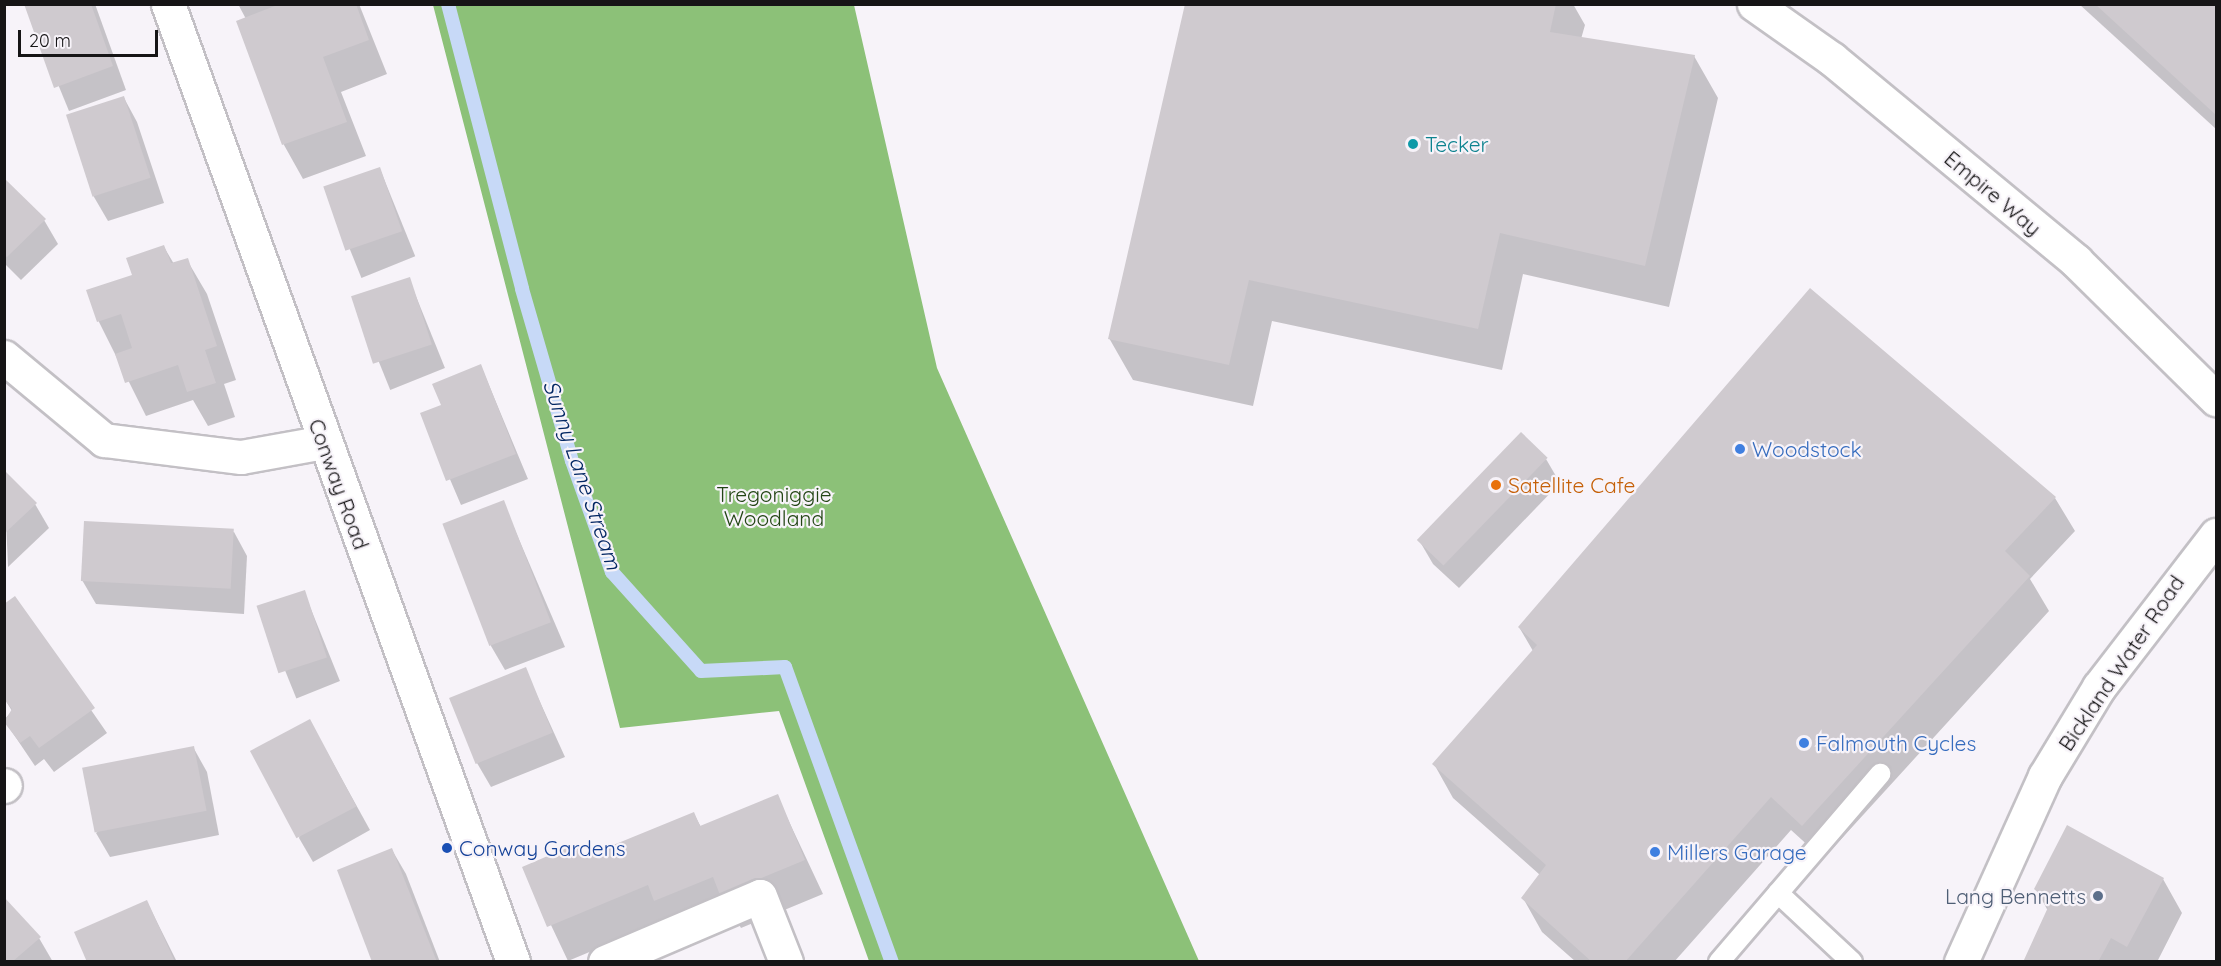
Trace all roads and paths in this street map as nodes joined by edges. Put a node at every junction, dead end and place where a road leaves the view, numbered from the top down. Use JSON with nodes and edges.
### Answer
{"nodes":[{"id":1,"x":168,"y":4,"type":"edge"},
{"id":2,"x":1754,"y":4,"type":"edge"},
{"id":3,"x":4,"y":357,"type":"edge"},
{"id":4,"x":2217,"y":399,"type":"edge"},
{"id":5,"x":324,"y":442,"type":"junction"},
{"id":6,"x":2217,"y":535,"type":"edge"},
{"id":7,"x":1880,"y":774,"type":"dead end"},
{"id":8,"x":1778,"y":893,"type":"junction"},
{"id":9,"x":513,"y":962,"type":"edge"},
{"id":10,"x":605,"y":962,"type":"edge"},
{"id":11,"x":786,"y":962,"type":"edge"},
{"id":12,"x":1719,"y":962,"type":"edge"},
{"id":13,"x":1852,"y":962,"type":"edge"},
{"id":14,"x":1961,"y":962,"type":"edge"}],
"edges":[{"from":1,"to":5,"type":"street","name":"Conway Road"},
{"from":2,"to":4,"type":"street","name":"Empire Way"},
{"from":3,"to":5,"type":"street"},
{"from":5,"to":9,"type":"street","name":"Conway Road"},
{"from":6,"to":14,"type":"street","name":"Bickland Water Road"},
{"from":7,"to":8,"type":"lane"},
{"from":8,"to":12,"type":"lane"},
{"from":8,"to":13,"type":"lane"},
{"from":10,"to":11,"type":"street"}]}
